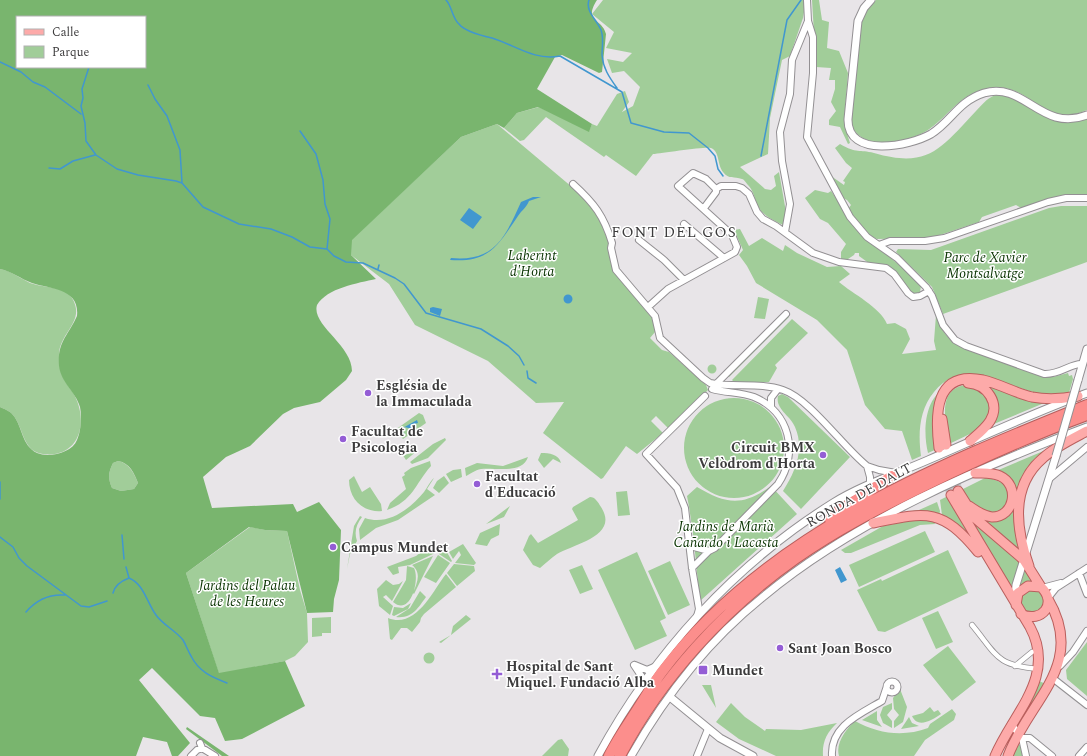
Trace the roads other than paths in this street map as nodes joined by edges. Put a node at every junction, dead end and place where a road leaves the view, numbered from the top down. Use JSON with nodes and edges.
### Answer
{"nodes":[{"id":1,"x":808,"y":0,"type":"edge"},
{"id":2,"x":872,"y":0,"type":"edge"},
{"id":3,"x":808,"y":21,"type":"junction"},
{"id":4,"x":1087,"y":115,"type":"edge"},
{"id":5,"x":573,"y":184,"type":"dead end"},
{"id":6,"x":716,"y":189,"type":"junction"},
{"id":7,"x":1087,"y":198,"type":"edge"},
{"id":8,"x":704,"y":208,"type":"junction"},
{"id":9,"x":684,"y":224,"type":"dead end"},
{"id":10,"x":785,"y":232,"type":"junction"},
{"id":11,"x":640,"y":240,"type":"dead end"},
{"id":12,"x":906,"y":242,"type":"junction"},
{"id":13,"x":879,"y":245,"type":"junction"},
{"id":14,"x":887,"y":251,"type":"junction"},
{"id":15,"x":724,"y":258,"type":"junction"},
{"id":16,"x":684,"y":280,"type":"junction"},
{"id":17,"x":929,"y":291,"type":"junction"},
{"id":18,"x":648,"y":307,"type":"junction"},
{"id":19,"x":786,"y":314,"type":"dead end"},
{"id":20,"x":1087,"y":349,"type":"edge"},
{"id":21,"x":1081,"y":368,"type":"junction"},
{"id":22,"x":714,"y":387,"type":"junction"},
{"id":23,"x":778,"y":389,"type":"junction"},
{"id":24,"x":1087,"y":393,"type":"edge"},
{"id":25,"x":705,"y":396,"type":"dead end"},
{"id":26,"x":1078,"y":396,"type":"junction"},
{"id":27,"x":1087,"y":405,"type":"edge"},
{"id":28,"x":770,"y":406,"type":"junction"},
{"id":29,"x":1087,"y":415,"type":"edge"},
{"id":30,"x":1087,"y":426,"type":"edge"},
{"id":31,"x":1087,"y":431,"type":"edge"},
{"id":32,"x":970,"y":441,"type":"junction"},
{"id":33,"x":1087,"y":447,"type":"edge"},
{"id":34,"x":866,"y":464,"type":"junction"},
{"id":35,"x":975,"y":473,"type":"junction"},
{"id":36,"x":894,"y":474,"type":"junction"},
{"id":37,"x":1049,"y":479,"type":"junction"},
{"id":38,"x":870,"y":484,"type":"junction"},
{"id":39,"x":964,"y":502,"type":"junction"},
{"id":40,"x":873,"y":523,"type":"junction"},
{"id":41,"x":689,"y":540,"type":"junction"},
{"id":42,"x":709,"y":551,"type":"junction"},
{"id":43,"x":782,"y":557,"type":"junction"},
{"id":44,"x":1026,"y":560,"type":"junction"},
{"id":45,"x":990,"y":564,"type":"junction"},
{"id":46,"x":692,"y":568,"type":"junction"},
{"id":47,"x":1087,"y":568,"type":"edge"},
{"id":48,"x":1079,"y":573,"type":"junction"},
{"id":49,"x":1064,"y":582,"type":"junction"},
{"id":50,"x":1042,"y":588,"type":"junction"},
{"id":51,"x":1087,"y":594,"type":"edge"},
{"id":52,"x":1048,"y":598,"type":"junction"},
{"id":53,"x":1016,"y":604,"type":"junction"},
{"id":54,"x":1021,"y":614,"type":"junction"},
{"id":55,"x":698,"y":616,"type":"junction"},
{"id":56,"x":972,"y":625,"type":"dead end"},
{"id":57,"x":1087,"y":631,"type":"edge"},
{"id":58,"x":1032,"y":652,"type":"dead end"},
{"id":59,"x":1014,"y":666,"type":"junction"},
{"id":60,"x":1060,"y":666,"type":"junction"},
{"id":61,"x":654,"y":667,"type":"junction"},
{"id":62,"x":1038,"y":669,"type":"junction"},
{"id":63,"x":1055,"y":680,"type":"junction"},
{"id":64,"x":639,"y":687,"type":"junction"},
{"id":65,"x":670,"y":697,"type":"junction"},
{"id":66,"x":882,"y":701,"type":"junction"},
{"id":67,"x":1087,"y":705,"type":"edge"},
{"id":68,"x":1011,"y":724,"type":"junction"},
{"id":69,"x":708,"y":729,"type":"junction"},
{"id":70,"x":1021,"y":736,"type":"junction"},
{"id":71,"x":1087,"y":747,"type":"edge"},
{"id":72,"x":191,"y":756,"type":"edge"},
{"id":73,"x":216,"y":756,"type":"edge"},
{"id":74,"x":598,"y":756,"type":"edge"},
{"id":75,"x":609,"y":756,"type":"edge"},
{"id":76,"x":620,"y":756,"type":"edge"},
{"id":77,"x":631,"y":756,"type":"edge"},
{"id":78,"x":697,"y":756,"type":"edge"},
{"id":79,"x":753,"y":756,"type":"edge"},
{"id":80,"x":832,"y":756,"type":"edge"},
{"id":81,"x":996,"y":756,"type":"edge"},
{"id":82,"x":1008,"y":756,"type":"edge"},
{"id":83,"x":1026,"y":756,"type":"edge"},
{"id":84,"x":1052,"y":756,"type":"edge"},
{"id":85,"x":1079,"y":756,"type":"edge"}],
"edges":[{"from":1,"to":3,"type":"street"},
{"from":2,"to":4,"type":"street"},
{"from":3,"to":10,"type":"street"},
{"from":3,"to":13,"type":"street"},
{"from":5,"to":18,"type":"street"},
{"from":6,"to":8,"type":"street"},
{"from":6,"to":8,"type":"street"},
{"from":6,"to":10,"type":"street"},
{"from":7,"to":12,"type":"street"},
{"from":8,"to":15,"type":"street"},
{"from":9,"to":15,"type":"street"},
{"from":10,"to":17,"type":"street"},
{"from":11,"to":16,"type":"street"},
{"from":12,"to":13,"type":"street"},
{"from":12,"to":14,"type":"street"},
{"from":13,"to":14,"type":"street"},
{"from":14,"to":17,"type":"street"},
{"from":15,"to":16,"type":"street"},
{"from":16,"to":18,"type":"street"},
{"from":17,"to":21,"type":"street"},
{"from":18,"to":22,"type":"street"},
{"from":19,"to":22,"type":"street"},
{"from":20,"to":21,"type":"street"},
{"from":21,"to":37,"type":"street","bridge":true},
{"from":22,"to":23,"type":"street"},
{"from":22,"to":28,"type":"street"},
{"from":23,"to":28,"type":"street"},
{"from":23,"to":34,"type":"street"},
{"from":24,"to":26,"type":"street"},
{"from":25,"to":41,"type":"street"},
{"from":26,"to":32,"type":"street"},
{"from":26,"to":32,"type":"main road"},
{"from":27,"to":43,"type":"highway","name":"RONDA DE DALT"},
{"from":28,"to":42,"type":"street"},
{"from":29,"to":76,"type":"highway","name":"RONDA DE DALT"},
{"from":30,"to":35,"type":"street"},
{"from":31,"to":44,"type":"main road"},
{"from":32,"to":36,"type":"street"},
{"from":33,"to":37,"type":"street"},
{"from":34,"to":36,"type":"street"},
{"from":34,"to":38,"type":"street"},
{"from":35,"to":39,"type":"main road"},
{"from":35,"to":40,"type":"street"},
{"from":36,"to":38,"type":"street"},
{"from":36,"to":43,"type":"highway"},
{"from":37,"to":44,"type":"street"},
{"from":38,"to":55,"type":"street"},
{"from":39,"to":44,"type":"main road"},
{"from":39,"to":45,"type":"main road"},
{"from":40,"to":45,"type":"main road"},
{"from":40,"to":65,"type":"street"},
{"from":41,"to":42,"type":"street"},
{"from":41,"to":46,"type":"street"},
{"from":42,"to":46,"type":"street"},
{"from":43,"to":75,"type":"highway","name":"RONDA DE DALT"},
{"from":44,"to":50,"type":"main road"},
{"from":44,"to":53,"type":"street"},
{"from":45,"to":53,"type":"main road"},
{"from":46,"to":55,"type":"street"},
{"from":47,"to":48,"type":"street"},
{"from":48,"to":49,"type":"street"},
{"from":48,"to":51,"type":"street"},
{"from":49,"to":50,"type":"street"},
{"from":49,"to":52,"type":"street"},
{"from":50,"to":52,"type":"main road"},
{"from":50,"to":53,"type":"main road"},
{"from":52,"to":54,"type":"main road"},
{"from":52,"to":60,"type":"main road"},
{"from":53,"to":54,"type":"main road"},
{"from":54,"to":62,"type":"main road"},
{"from":55,"to":61,"type":"street"},
{"from":56,"to":59,"type":"street"},
{"from":57,"to":60,"type":"street"},
{"from":58,"to":59,"type":"street"},
{"from":59,"to":62,"type":"street"},
{"from":60,"to":63,"type":"main road"},
{"from":61,"to":64,"type":"street"},
{"from":61,"to":64,"type":"street"},
{"from":62,"to":68,"type":"main road"},
{"from":63,"to":67,"type":"street"},
{"from":63,"to":70,"type":"main road"},
{"from":64,"to":74,"type":"street"},
{"from":65,"to":69,"type":"street"},
{"from":65,"to":77,"type":"street"},
{"from":66,"to":66,"type":"street"},
{"from":66,"to":80,"type":"street"},
{"from":68,"to":70,"type":"street"},
{"from":68,"to":81,"type":"main road"},
{"from":69,"to":78,"type":"street"},
{"from":69,"to":79,"type":"street"},
{"from":70,"to":82,"type":"main road"},
{"from":70,"to":83,"type":"street"},
{"from":70,"to":84,"type":"street"},
{"from":71,"to":85,"type":"street"},
{"from":72,"to":73,"type":"street"}]}
